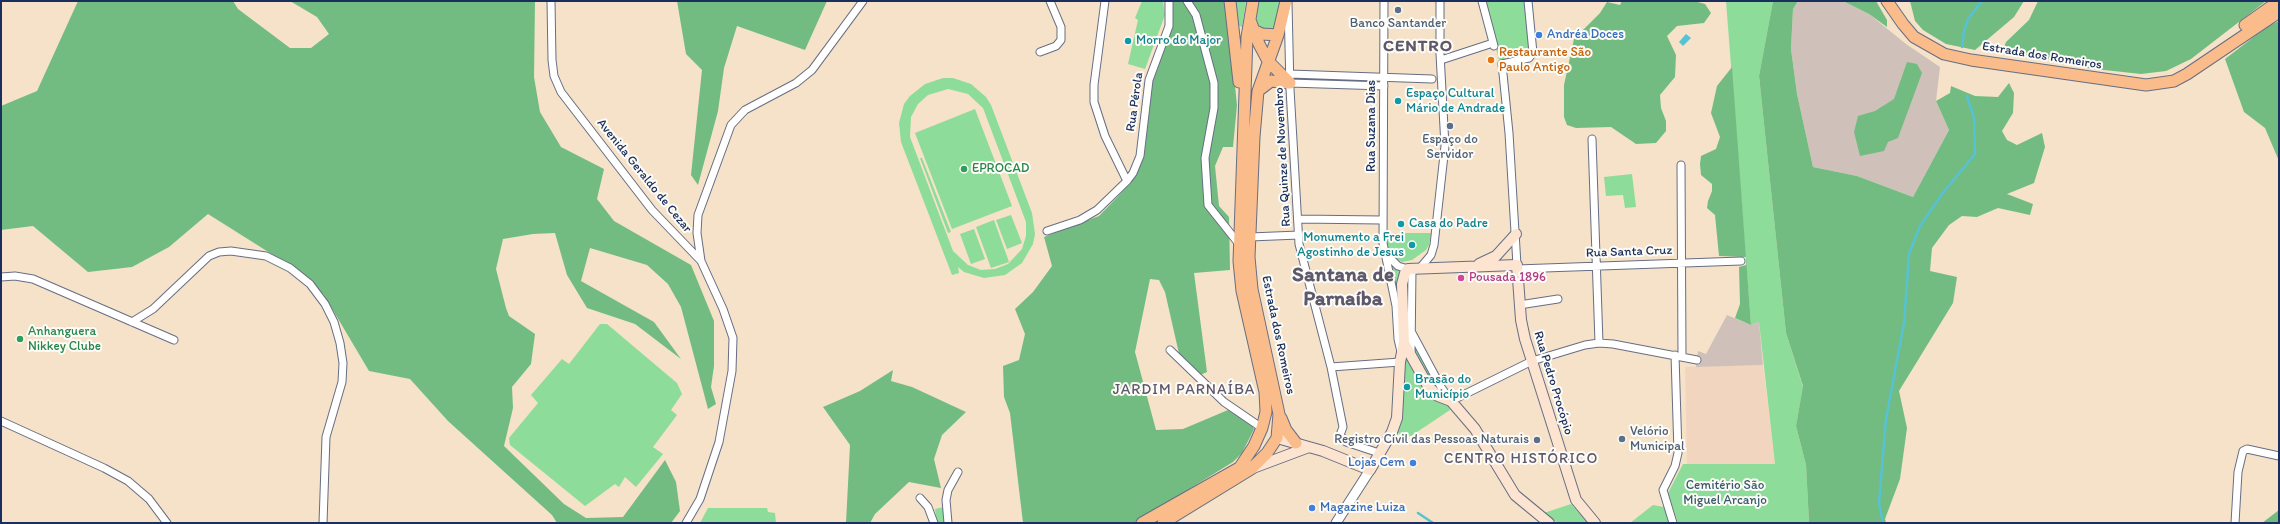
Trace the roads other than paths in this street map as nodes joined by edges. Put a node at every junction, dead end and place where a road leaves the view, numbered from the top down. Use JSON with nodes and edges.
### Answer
{"nodes":[{"id":1,"x":551,"y":1,"type":"edge"},
{"id":2,"x":863,"y":1,"type":"edge"},
{"id":3,"x":1050,"y":1,"type":"edge"},
{"id":4,"x":1105,"y":1,"type":"edge"},
{"id":5,"x":1169,"y":1,"type":"edge"},
{"id":6,"x":1187,"y":1,"type":"edge"},
{"id":7,"x":1230,"y":1,"type":"edge"},
{"id":8,"x":1254,"y":1,"type":"edge"},
{"id":9,"x":1287,"y":1,"type":"edge"},
{"id":10,"x":1384,"y":1,"type":"edge"},
{"id":11,"x":1440,"y":1,"type":"edge"},
{"id":12,"x":1482,"y":1,"type":"edge"},
{"id":13,"x":1528,"y":1,"type":"edge"},
{"id":14,"x":1887,"y":1,"type":"edge"},
{"id":15,"x":2279,"y":1,"type":"edge"},
{"id":16,"x":2279,"y":12,"type":"edge"},
{"id":17,"x":1249,"y":17,"type":"junction"},
{"id":18,"x":1253,"y":30,"type":"junction"},
{"id":19,"x":1278,"y":35,"type":"junction"},
{"id":20,"x":1040,"y":52,"type":"dead end"},
{"id":21,"x":2209,"y":59,"type":"junction"},
{"id":22,"x":1441,"y":60,"type":"junction"},
{"id":23,"x":1268,"y":61,"type":"junction"},
{"id":24,"x":1384,"y":78,"type":"junction"},
{"id":25,"x":1290,"y":79,"type":"junction"},
{"id":26,"x":1432,"y":79,"type":"dead end"},
{"id":27,"x":1384,"y":86,"type":"junction"},
{"id":28,"x":1258,"y":91,"type":"junction"},
{"id":29,"x":1243,"y":111,"type":"junction"},
{"id":30,"x":1592,"y":139,"type":"dead end"},
{"id":31,"x":1681,"y":165,"type":"dead end"},
{"id":32,"x":1126,"y":182,"type":"junction"},
{"id":33,"x":1298,"y":219,"type":"junction"},
{"id":34,"x":1382,"y":220,"type":"junction"},
{"id":35,"x":1047,"y":231,"type":"dead end"},
{"id":36,"x":1516,"y":234,"type":"junction"},
{"id":37,"x":1299,"y":235,"type":"junction"},
{"id":38,"x":1250,"y":237,"type":"junction"},
{"id":39,"x":1239,"y":244,"type":"junction"},
{"id":40,"x":1383,"y":251,"type":"junction"},
{"id":41,"x":701,"y":261,"type":"junction"},
{"id":42,"x":1741,"y":261,"type":"dead end"},
{"id":43,"x":1681,"y":263,"type":"junction"},
{"id":44,"x":1598,"y":265,"type":"junction"},
{"id":45,"x":1476,"y":266,"type":"junction"},
{"id":46,"x":1517,"y":267,"type":"junction"},
{"id":47,"x":1413,"y":269,"type":"junction"},
{"id":48,"x":2,"y":279,"type":"edge"},
{"id":49,"x":1558,"y":299,"type":"dead end"},
{"id":50,"x":1519,"y":305,"type":"junction"},
{"id":51,"x":132,"y":322,"type":"junction"},
{"id":52,"x":1412,"y":333,"type":"junction"},
{"id":53,"x":174,"y":340,"type":"dead end"},
{"id":54,"x":1599,"y":343,"type":"junction"},
{"id":55,"x":1170,"y":350,"type":"dead end"},
{"id":56,"x":1403,"y":354,"type":"junction"},
{"id":57,"x":1678,"y":356,"type":"junction"},
{"id":58,"x":1696,"y":360,"type":"dead end"},
{"id":59,"x":1532,"y":361,"type":"junction"},
{"id":60,"x":1331,"y":367,"type":"junction"},
{"id":61,"x":1451,"y":401,"type":"junction"},
{"id":62,"x":1279,"y":414,"type":"junction"},
{"id":63,"x":1,"y":421,"type":"edge"},
{"id":64,"x":1262,"y":428,"type":"junction"},
{"id":65,"x":1277,"y":438,"type":"junction"},
{"id":66,"x":1296,"y":443,"type":"junction"},
{"id":67,"x":1309,"y":447,"type":"junction"},
{"id":68,"x":1379,"y":453,"type":"junction"},
{"id":69,"x":2279,"y":456,"type":"edge"},
{"id":70,"x":1245,"y":468,"type":"junction"},
{"id":71,"x":1370,"y":470,"type":"junction"},
{"id":72,"x":958,"y":472,"type":"dead end"},
{"id":73,"x":920,"y":498,"type":"dead end"},
{"id":74,"x":167,"y":523,"type":"edge"},
{"id":75,"x":323,"y":523,"type":"edge"},
{"id":76,"x":686,"y":523,"type":"edge"},
{"id":77,"x":934,"y":523,"type":"edge"},
{"id":78,"x":948,"y":523,"type":"edge"},
{"id":79,"x":1142,"y":523,"type":"edge"},
{"id":80,"x":1163,"y":523,"type":"edge"},
{"id":81,"x":1336,"y":523,"type":"edge"},
{"id":82,"x":1549,"y":523,"type":"edge"},
{"id":83,"x":1595,"y":523,"type":"edge"},
{"id":84,"x":1673,"y":523,"type":"edge"},
{"id":85,"x":2235,"y":523,"type":"edge"}],
"edges":[{"from":1,"to":41,"type":"street","name":"Avenida Geraldo de Cezar"},
{"from":2,"to":41,"type":"street"},
{"from":3,"to":20,"type":"street"},
{"from":4,"to":32,"type":"street","name":"Rua Pérola"},
{"from":5,"to":32,"type":"street","name":"Rua Pérola"},
{"from":6,"to":39,"type":"street"},
{"from":7,"to":29,"type":"main road"},
{"from":8,"to":17,"type":"main road"},
{"from":9,"to":19,"type":"main road","name":"Estrada dos Romeiros"},
{"from":9,"to":25,"type":"street","name":"Rua Quinze de Novembro"},
{"from":10,"to":24,"type":"street","name":"Rua Suzana Dias"},
{"from":11,"to":22,"type":"street"},
{"from":12,"to":22,"type":"street"},
{"from":13,"to":36,"type":"street"},
{"from":14,"to":21,"type":"main road","name":"Estrada dos Romeiros"},
{"from":15,"to":21,"type":"main road","name":"Estrada dos Romeiros"},
{"from":16,"to":21,"type":"main road","name":"Estrada dos Romeiros"},
{"from":17,"to":18,"type":"main road"},
{"from":17,"to":29,"type":"main road"},
{"from":18,"to":19,"type":"main road"},
{"from":18,"to":23,"type":"main road"},
{"from":19,"to":23,"type":"main road","name":"Estrada dos Romeiros"},
{"from":22,"to":47,"type":"street"},
{"from":23,"to":25,"type":"main road"},
{"from":23,"to":28,"type":"main road","name":"Estrada dos Romeiros"},
{"from":24,"to":25,"type":"street"},
{"from":24,"to":26,"type":"street"},
{"from":24,"to":27,"type":"street","name":"Rua Suzana Dias"},
{"from":25,"to":27,"type":"street"},
{"from":25,"to":28,"type":"main road"},
{"from":25,"to":33,"type":"street","name":"Rua Quinze de Novembro"},
{"from":27,"to":34,"type":"street","name":"Rua Suzana Dias"},
{"from":28,"to":38,"type":"main road","name":"Estrada dos Romeiros"},
{"from":29,"to":39,"type":"main road","name":"Estrada dos Romeiros"},
{"from":30,"to":44,"type":"street"},
{"from":31,"to":43,"type":"street"},
{"from":32,"to":35,"type":"street","name":"Rua Pérola"},
{"from":33,"to":34,"type":"street"},
{"from":33,"to":37,"type":"street","name":"Rua Quinze de Novembro"},
{"from":34,"to":40,"type":"street","name":"Rua Suzana Dias"},
{"from":36,"to":45,"type":"main road","name":"Rua Santa Cruz"},
{"from":36,"to":46,"type":"street"},
{"from":37,"to":38,"type":"street"},
{"from":37,"to":60,"type":"street","name":"Rua Quinze de Novembro"},
{"from":38,"to":62,"type":"main road","name":"Estrada dos Romeiros"},
{"from":39,"to":64,"type":"main road","name":"Estrada dos Romeiros"},
{"from":40,"to":47,"type":"street"},
{"from":40,"to":56,"type":"street","name":"Rua Suzana Dias"},
{"from":41,"to":76,"type":"street","name":"Avenida Geraldo de Cezar"},
{"from":42,"to":43,"type":"street","name":"Rua Santa Cruz"},
{"from":43,"to":44,"type":"street","name":"Rua Santa Cruz"},
{"from":43,"to":57,"type":"street"},
{"from":44,"to":46,"type":"street","name":"Rua Santa Cruz"},
{"from":44,"to":54,"type":"street"},
{"from":45,"to":46,"type":"main road","name":"Rua Santa Cruz"},
{"from":45,"to":47,"type":"main road","name":"Rua Santa Cruz"},
{"from":46,"to":50,"type":"main road","name":"Rua Pedro Procópio"},
{"from":47,"to":52,"type":"street"},
{"from":47,"to":56,"type":"main road"},
{"from":48,"to":51,"type":"street"},
{"from":49,"to":50,"type":"street"},
{"from":50,"to":59,"type":"main road","name":"Rua Pedro Procópio"},
{"from":51,"to":53,"type":"street"},
{"from":51,"to":75,"type":"street"},
{"from":52,"to":56,"type":"street"},
{"from":52,"to":61,"type":"street"},
{"from":54,"to":57,"type":"street"},
{"from":54,"to":59,"type":"street"},
{"from":55,"to":64,"type":"street"},
{"from":56,"to":60,"type":"street"},
{"from":56,"to":61,"type":"main road"},
{"from":56,"to":68,"type":"main road"},
{"from":57,"to":58,"type":"street"},
{"from":57,"to":84,"type":"street"},
{"from":59,"to":61,"type":"street"},
{"from":59,"to":83,"type":"main road","name":"Rua Pedro Procópio"},
{"from":60,"to":68,"type":"street","name":"Rua Quinze de Novembro"},
{"from":61,"to":82,"type":"main road"},
{"from":62,"to":65,"type":"main road","name":"Estrada dos Romeiros"},
{"from":62,"to":66,"type":"main road"},
{"from":63,"to":74,"type":"street"},
{"from":64,"to":70,"type":"main road","name":"Estrada dos Romeiros"},
{"from":65,"to":66,"type":"main road"},
{"from":65,"to":70,"type":"main road","name":"Estrada dos Romeiros"},
{"from":66,"to":67,"type":"main road"},
{"from":67,"to":70,"type":"main road"},
{"from":67,"to":71,"type":"main road"},
{"from":68,"to":71,"type":"main road"},
{"from":69,"to":85,"type":"street"},
{"from":70,"to":79,"type":"main road","name":"Estrada dos Romeiros"},
{"from":70,"to":80,"type":"main road","name":"Estrada dos Romeiros"},
{"from":71,"to":81,"type":"street"},
{"from":72,"to":78,"type":"street"},
{"from":73,"to":77,"type":"street"}]}
